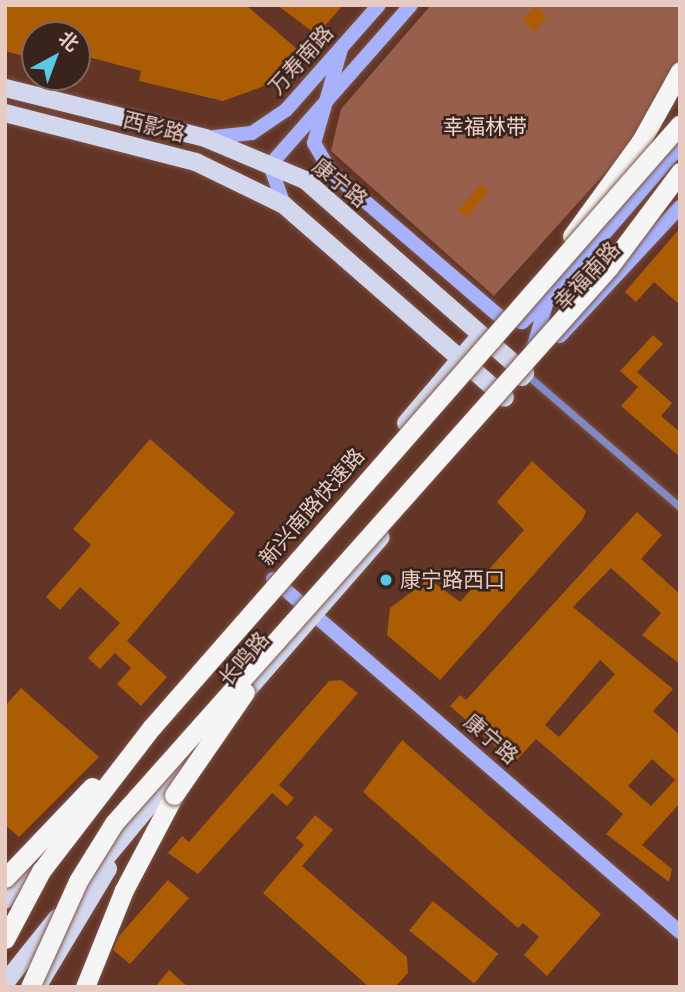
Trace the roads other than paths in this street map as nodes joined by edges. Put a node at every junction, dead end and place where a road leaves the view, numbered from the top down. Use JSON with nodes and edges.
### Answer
{"nodes":[{"id":1,"x":379,"y":5,"type":"edge"},
{"id":2,"x":411,"y":5,"type":"edge"},
{"id":3,"x":341,"y":48,"type":"junction"},
{"id":4,"x":680,"y":71,"type":"edge"},
{"id":5,"x":5,"y":88,"type":"edge"},
{"id":6,"x":327,"y":100,"type":"junction"},
{"id":7,"x":5,"y":113,"type":"edge"},
{"id":8,"x":680,"y":124,"type":"edge"},
{"id":9,"x":205,"y":138,"type":"junction"},
{"id":10,"x":680,"y":146,"type":"edge"},
{"id":11,"x":270,"y":165,"type":"junction"},
{"id":12,"x":680,"y":172,"type":"edge"},
{"id":13,"x":680,"y":188,"type":"edge"},
{"id":14,"x":284,"y":205,"type":"junction"},
{"id":15,"x":680,"y":207,"type":"edge"},
{"id":16,"x":552,"y":263,"type":"junction"},
{"id":17,"x":610,"y":267,"type":"junction"},
{"id":18,"x":548,"y":299,"type":"junction"},
{"id":19,"x":481,"y":335,"type":"junction"},
{"id":20,"x":459,"y":360,"type":"junction"},
{"id":21,"x":525,"y":373,"type":"junction"},
{"id":22,"x":505,"y":398,"type":"junction"},
{"id":23,"x":680,"y":507,"type":"edge"},
{"id":24,"x":273,"y":579,"type":"junction"},
{"id":25,"x":313,"y":614,"type":"junction"},
{"id":26,"x":281,"y":638,"type":"junction"},
{"id":27,"x":152,"y":727,"type":"junction"},
{"id":28,"x":140,"y":814,"type":"junction"},
{"id":29,"x":5,"y":878,"type":"edge"},
{"id":30,"x":5,"y":900,"type":"edge"},
{"id":31,"x":680,"y":932,"type":"edge"},
{"id":32,"x":5,"y":939,"type":"edge"},
{"id":33,"x":5,"y":983,"type":"edge"},
{"id":34,"x":30,"y":987,"type":"edge"},
{"id":35,"x":37,"y":987,"type":"edge"},
{"id":36,"x":85,"y":987,"type":"edge"}],
"edges":[{"from":1,"to":3,"type":"main road","name":"万寿南路"},
{"from":2,"to":6,"type":"main road"},
{"from":3,"to":6,"type":"main road"},
{"from":3,"to":9,"type":"main road","name":"万寿南路"},
{"from":4,"to":16,"type":"highway"},
{"from":5,"to":9,"type":"main road","name":"西影路"},
{"from":6,"to":11,"type":"main road"},
{"from":6,"to":18,"type":"main road"},
{"from":7,"to":14,"type":"main road","name":"西影路"},
{"from":8,"to":16,"type":"highway","name":"新兴南路快速路","bridge":true},
{"from":9,"to":11,"type":"main road","name":"康宁路"},
{"from":10,"to":18,"type":"main road"},
{"from":11,"to":14,"type":"main road"},
{"from":11,"to":19,"type":"main road","name":"康宁路"},
{"from":12,"to":17,"type":"highway","bridge":true},
{"from":13,"to":17,"type":"main road","bridge":true},
{"from":14,"to":20,"type":"main road","name":"西影路"},
{"from":15,"to":21,"type":"main road","name":"幸福南路"},
{"from":16,"to":27,"type":"highway","name":"新兴南路快速路","bridge":true},
{"from":17,"to":26,"type":"highway","bridge":true},
{"from":18,"to":21,"type":"main road"},
{"from":19,"to":20,"type":"main road","name":"长鸣路"},
{"from":19,"to":21,"type":"main road","name":"康宁路"},
{"from":20,"to":22,"type":"main road","name":"西影路"},
{"from":20,"to":24,"type":"main road","name":"长鸣路"},
{"from":21,"to":22,"type":"main road","name":"长鸣路"},
{"from":21,"to":23,"type":"street"},
{"from":22,"to":25,"type":"main road","name":"长鸣路"},
{"from":24,"to":25,"type":"main road","name":"康宁路"},
{"from":24,"to":30,"type":"main road","name":"长鸣路"},
{"from":25,"to":28,"type":"main road","name":"长鸣路"},
{"from":25,"to":31,"type":"main road","name":"康宁路"},
{"from":26,"to":34,"type":"highway","bridge":true},
{"from":26,"to":36,"type":"highway","bridge":true},
{"from":27,"to":29,"type":"highway","bridge":true},
{"from":27,"to":32,"type":"highway","name":"新兴南路快速路","bridge":true},
{"from":28,"to":33,"type":"main road","name":"长鸣路"},
{"from":28,"to":35,"type":"main road"}]}
